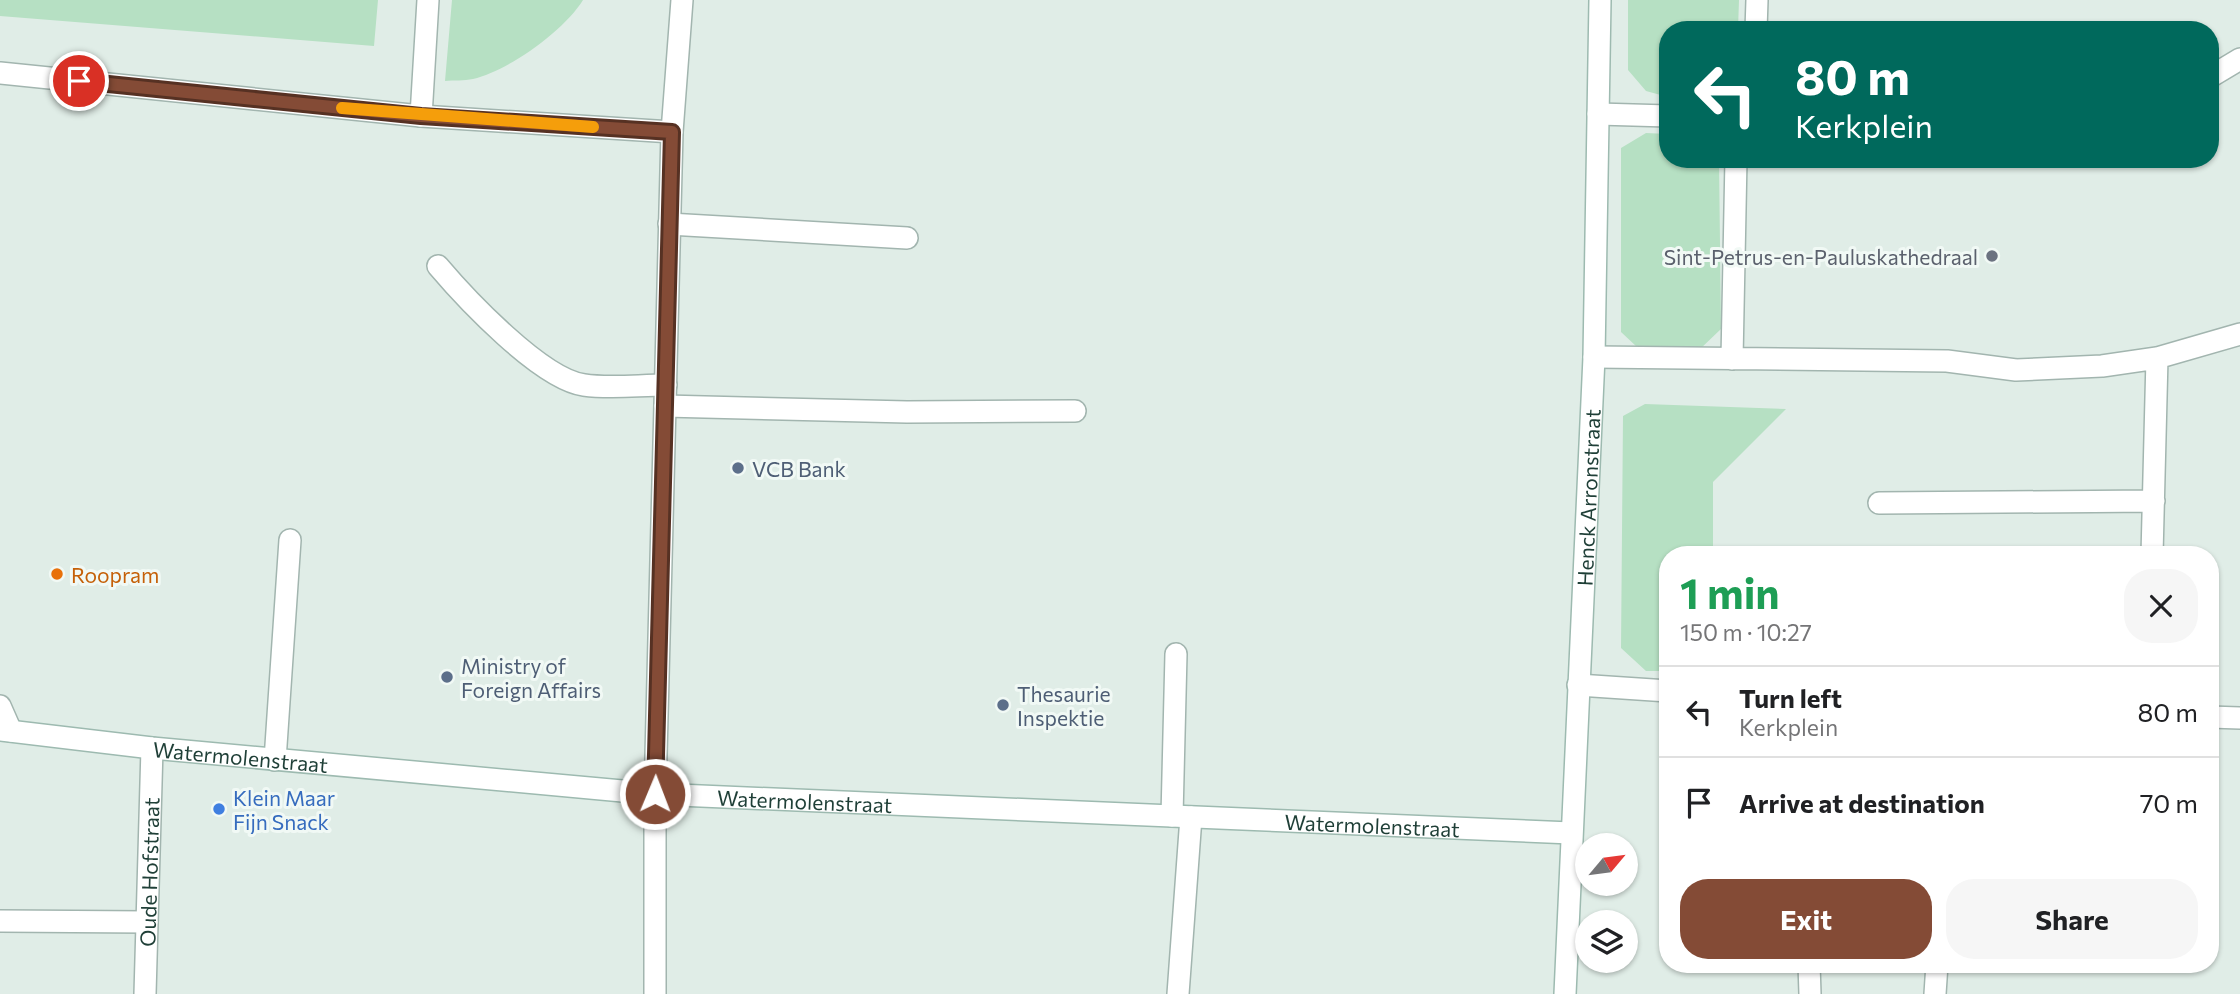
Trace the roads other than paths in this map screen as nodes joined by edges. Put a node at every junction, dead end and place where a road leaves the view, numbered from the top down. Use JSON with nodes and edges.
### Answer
{"nodes":[{"id":1,"x":428,"y":0,"type":"edge"},
{"id":2,"x":682,"y":0,"type":"edge"},
{"id":3,"x":1600,"y":0,"type":"edge"},
{"id":4,"x":1757,"y":0,"type":"edge"},
{"id":5,"x":1756,"y":21,"type":"edge"},
{"id":6,"x":2240,"y":59,"type":"edge"},
{"id":7,"x":2219,"y":71,"type":"edge"},
{"id":8,"x":0,"y":73,"type":"edge"},
{"id":9,"x":1598,"y":114,"type":"junction"},
{"id":10,"x":421,"y":116,"type":"junction"},
{"id":11,"x":1659,"y":116,"type":"edge"},
{"id":12,"x":672,"y":132,"type":"junction"},
{"id":13,"x":1736,"y":168,"type":"edge"},
{"id":14,"x":669,"y":224,"type":"junction"},
{"id":15,"x":907,"y":238,"type":"dead end"},
{"id":16,"x":438,"y":266,"type":"dead end"},
{"id":17,"x":2240,"y":334,"type":"edge"},
{"id":18,"x":1594,"y":357,"type":"junction"},
{"id":19,"x":2157,"y":358,"type":"junction"},
{"id":20,"x":1732,"y":359,"type":"junction"},
{"id":21,"x":665,"y":396,"type":"junction"},
{"id":22,"x":1075,"y":411,"type":"dead end"},
{"id":23,"x":2154,"y":501,"type":"junction"},
{"id":24,"x":1879,"y":503,"type":"dead end"},
{"id":25,"x":289,"y":540,"type":"dead end"},
{"id":26,"x":2152,"y":546,"type":"edge"},
{"id":27,"x":1175,"y":654,"type":"dead end"},
{"id":28,"x":1577,"y":685,"type":"junction"},
{"id":29,"x":1659,"y":690,"type":"edge"},
{"id":30,"x":0,"y":706,"type":"edge"},
{"id":31,"x":2219,"y":717,"type":"edge"},
{"id":32,"x":2240,"y":718,"type":"edge"},
{"id":33,"x":5,"y":730,"type":"edge"},
{"id":34,"x":152,"y":748,"type":"junction"},
{"id":35,"x":275,"y":760,"type":"junction"},
{"id":36,"x":655,"y":794,"type":"junction"},
{"id":37,"x":1182,"y":817,"type":"junction"},
{"id":38,"x":1570,"y":833,"type":"junction"},
{"id":39,"x":0,"y":921,"type":"edge"},
{"id":40,"x":147,"y":922,"type":"junction"},
{"id":41,"x":1810,"y":973,"type":"edge"},
{"id":42,"x":1937,"y":973,"type":"edge"},
{"id":43,"x":145,"y":994,"type":"edge"},
{"id":44,"x":655,"y":994,"type":"edge"},
{"id":45,"x":1178,"y":994,"type":"edge"},
{"id":46,"x":1565,"y":994,"type":"edge"},
{"id":47,"x":1811,"y":994,"type":"edge"},
{"id":48,"x":1936,"y":994,"type":"edge"}],
"edges":[{"from":1,"to":10,"type":"main road"},
{"from":2,"to":12,"type":"main road"},
{"from":3,"to":9,"type":"main road","name":"Henck Arronstraat"},
{"from":4,"to":5,"type":"main road"},
{"from":6,"to":7,"type":"main road"},
{"from":8,"to":10,"type":"main road"},
{"from":9,"to":11,"type":"main road"},
{"from":9,"to":18,"type":"main road","name":"Henck Arronstraat"},
{"from":10,"to":12,"type":"main road"},
{"from":12,"to":14,"type":"main road"},
{"from":13,"to":20,"type":"main road"},
{"from":14,"to":15,"type":"main road"},
{"from":14,"to":21,"type":"main road"},
{"from":16,"to":21,"type":"main road"},
{"from":17,"to":19,"type":"main road"},
{"from":18,"to":20,"type":"main road"},
{"from":18,"to":28,"type":"main road","name":"Henck Arronstraat"},
{"from":19,"to":20,"type":"main road"},
{"from":19,"to":23,"type":"main road"},
{"from":21,"to":22,"type":"main road"},
{"from":21,"to":36,"type":"main road"},
{"from":23,"to":24,"type":"main road"},
{"from":23,"to":26,"type":"main road"},
{"from":25,"to":35,"type":"main road"},
{"from":27,"to":37,"type":"main road"},
{"from":28,"to":29,"type":"main road"},
{"from":28,"to":38,"type":"main road","name":"Henck Arronstraat"},
{"from":30,"to":33,"type":"main road"},
{"from":31,"to":32,"type":"main road"},
{"from":33,"to":34,"type":"main road","name":"Watermolenstraat"},
{"from":34,"to":35,"type":"main road","name":"Watermolenstraat"},
{"from":34,"to":40,"type":"main road","name":"Oude Hofstraat"},
{"from":35,"to":36,"type":"main road","name":"Watermolenstraat"},
{"from":36,"to":37,"type":"main road","name":"Watermolenstraat"},
{"from":36,"to":44,"type":"main road"},
{"from":37,"to":38,"type":"main road","name":"Watermolenstraat"},
{"from":37,"to":45,"type":"main road"},
{"from":38,"to":46,"type":"main road","name":"Henck Arronstraat"},
{"from":39,"to":40,"type":"main road"},
{"from":40,"to":43,"type":"main road","name":"Oude Hofstraat"},
{"from":41,"to":47,"type":"main road"},
{"from":42,"to":48,"type":"main road"}]}
